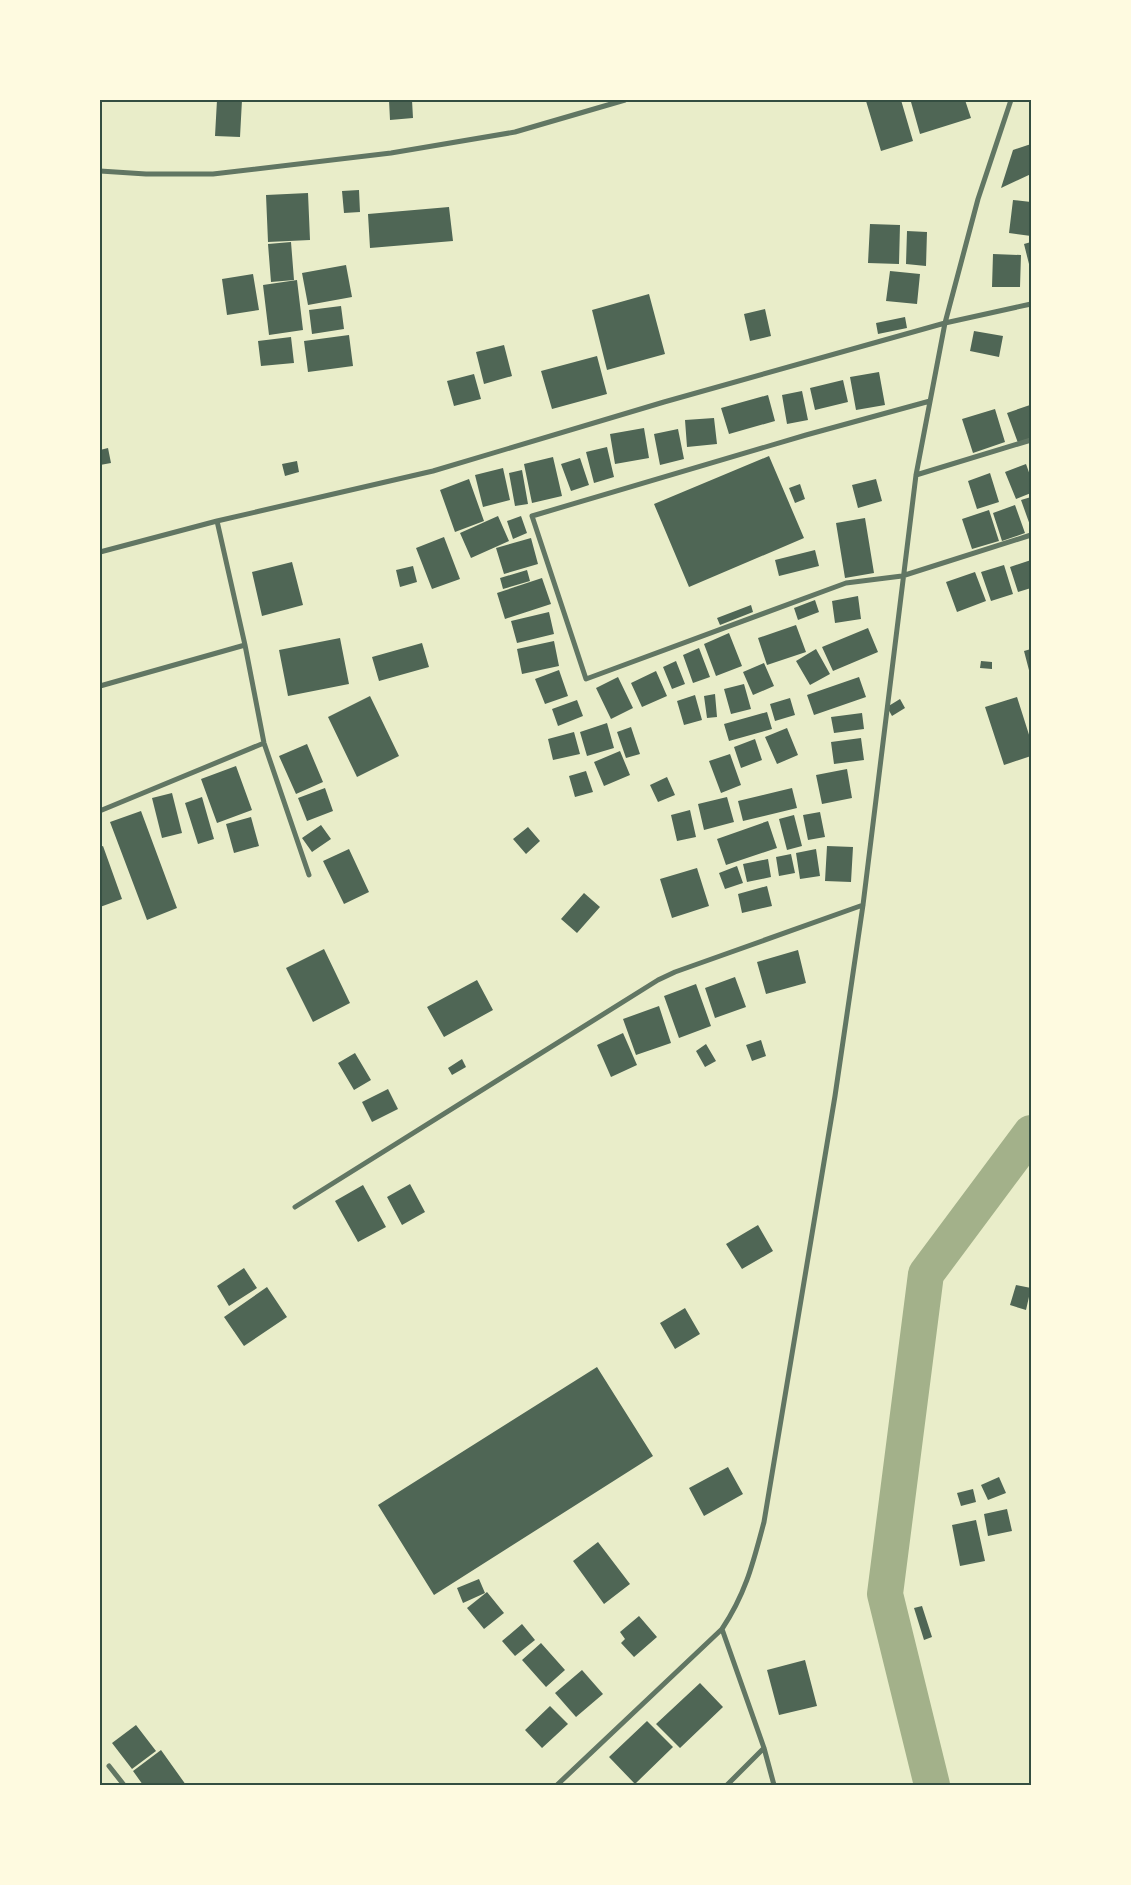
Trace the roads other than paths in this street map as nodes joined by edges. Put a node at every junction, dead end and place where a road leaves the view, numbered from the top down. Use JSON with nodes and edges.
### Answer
{"nodes":[{"id":1,"x":624,"y":100,"type":"edge"},
{"id":2,"x":1011,"y":100,"type":"edge"},
{"id":3,"x":100,"y":170,"type":"edge"},
{"id":4,"x":1031,"y":304,"type":"edge"},
{"id":5,"x":945,"y":322,"type":"junction"},
{"id":6,"x":930,"y":401,"type":"junction"},
{"id":7,"x":1031,"y":440,"type":"edge"},
{"id":8,"x":916,"y":475,"type":"junction"},
{"id":9,"x":217,"y":521,"type":"junction"},
{"id":10,"x":1031,"y":535,"type":"edge"},
{"id":11,"x":100,"y":552,"type":"edge"},
{"id":12,"x":902,"y":576,"type":"junction"},
{"id":13,"x":244,"y":645,"type":"junction"},
{"id":14,"x":100,"y":686,"type":"edge"},
{"id":15,"x":264,"y":743,"type":"junction"},
{"id":16,"x":102,"y":810,"type":"dead end"},
{"id":17,"x":309,"y":875,"type":"dead end"},
{"id":18,"x":862,"y":905,"type":"junction"},
{"id":19,"x":295,"y":1207,"type":"dead end"},
{"id":20,"x":722,"y":1629,"type":"junction"},
{"id":21,"x":764,"y":1748,"type":"junction"},
{"id":22,"x":109,"y":1766,"type":"dead end"},
{"id":23,"x":124,"y":1785,"type":"edge"},
{"id":24,"x":557,"y":1785,"type":"edge"},
{"id":25,"x":727,"y":1785,"type":"edge"},
{"id":26,"x":774,"y":1785,"type":"edge"}],
"edges":[{"from":1,"to":3,"type":"street"},
{"from":2,"to":5,"type":"street"},
{"from":4,"to":5,"type":"street"},
{"from":5,"to":6,"type":"street"},
{"from":5,"to":9,"type":"street"},
{"from":6,"to":8,"type":"street"},
{"from":6,"to":12,"type":"street"},
{"from":7,"to":8,"type":"street"},
{"from":8,"to":12,"type":"street"},
{"from":9,"to":11,"type":"street"},
{"from":9,"to":13,"type":"street"},
{"from":10,"to":12,"type":"street"},
{"from":12,"to":18,"type":"street"},
{"from":13,"to":14,"type":"street"},
{"from":13,"to":15,"type":"street"},
{"from":15,"to":16,"type":"street"},
{"from":15,"to":17,"type":"street"},
{"from":18,"to":19,"type":"street"},
{"from":18,"to":20,"type":"street"},
{"from":20,"to":21,"type":"street"},
{"from":20,"to":24,"type":"street"},
{"from":21,"to":25,"type":"street"},
{"from":21,"to":26,"type":"street"},
{"from":22,"to":23,"type":"street"}]}
